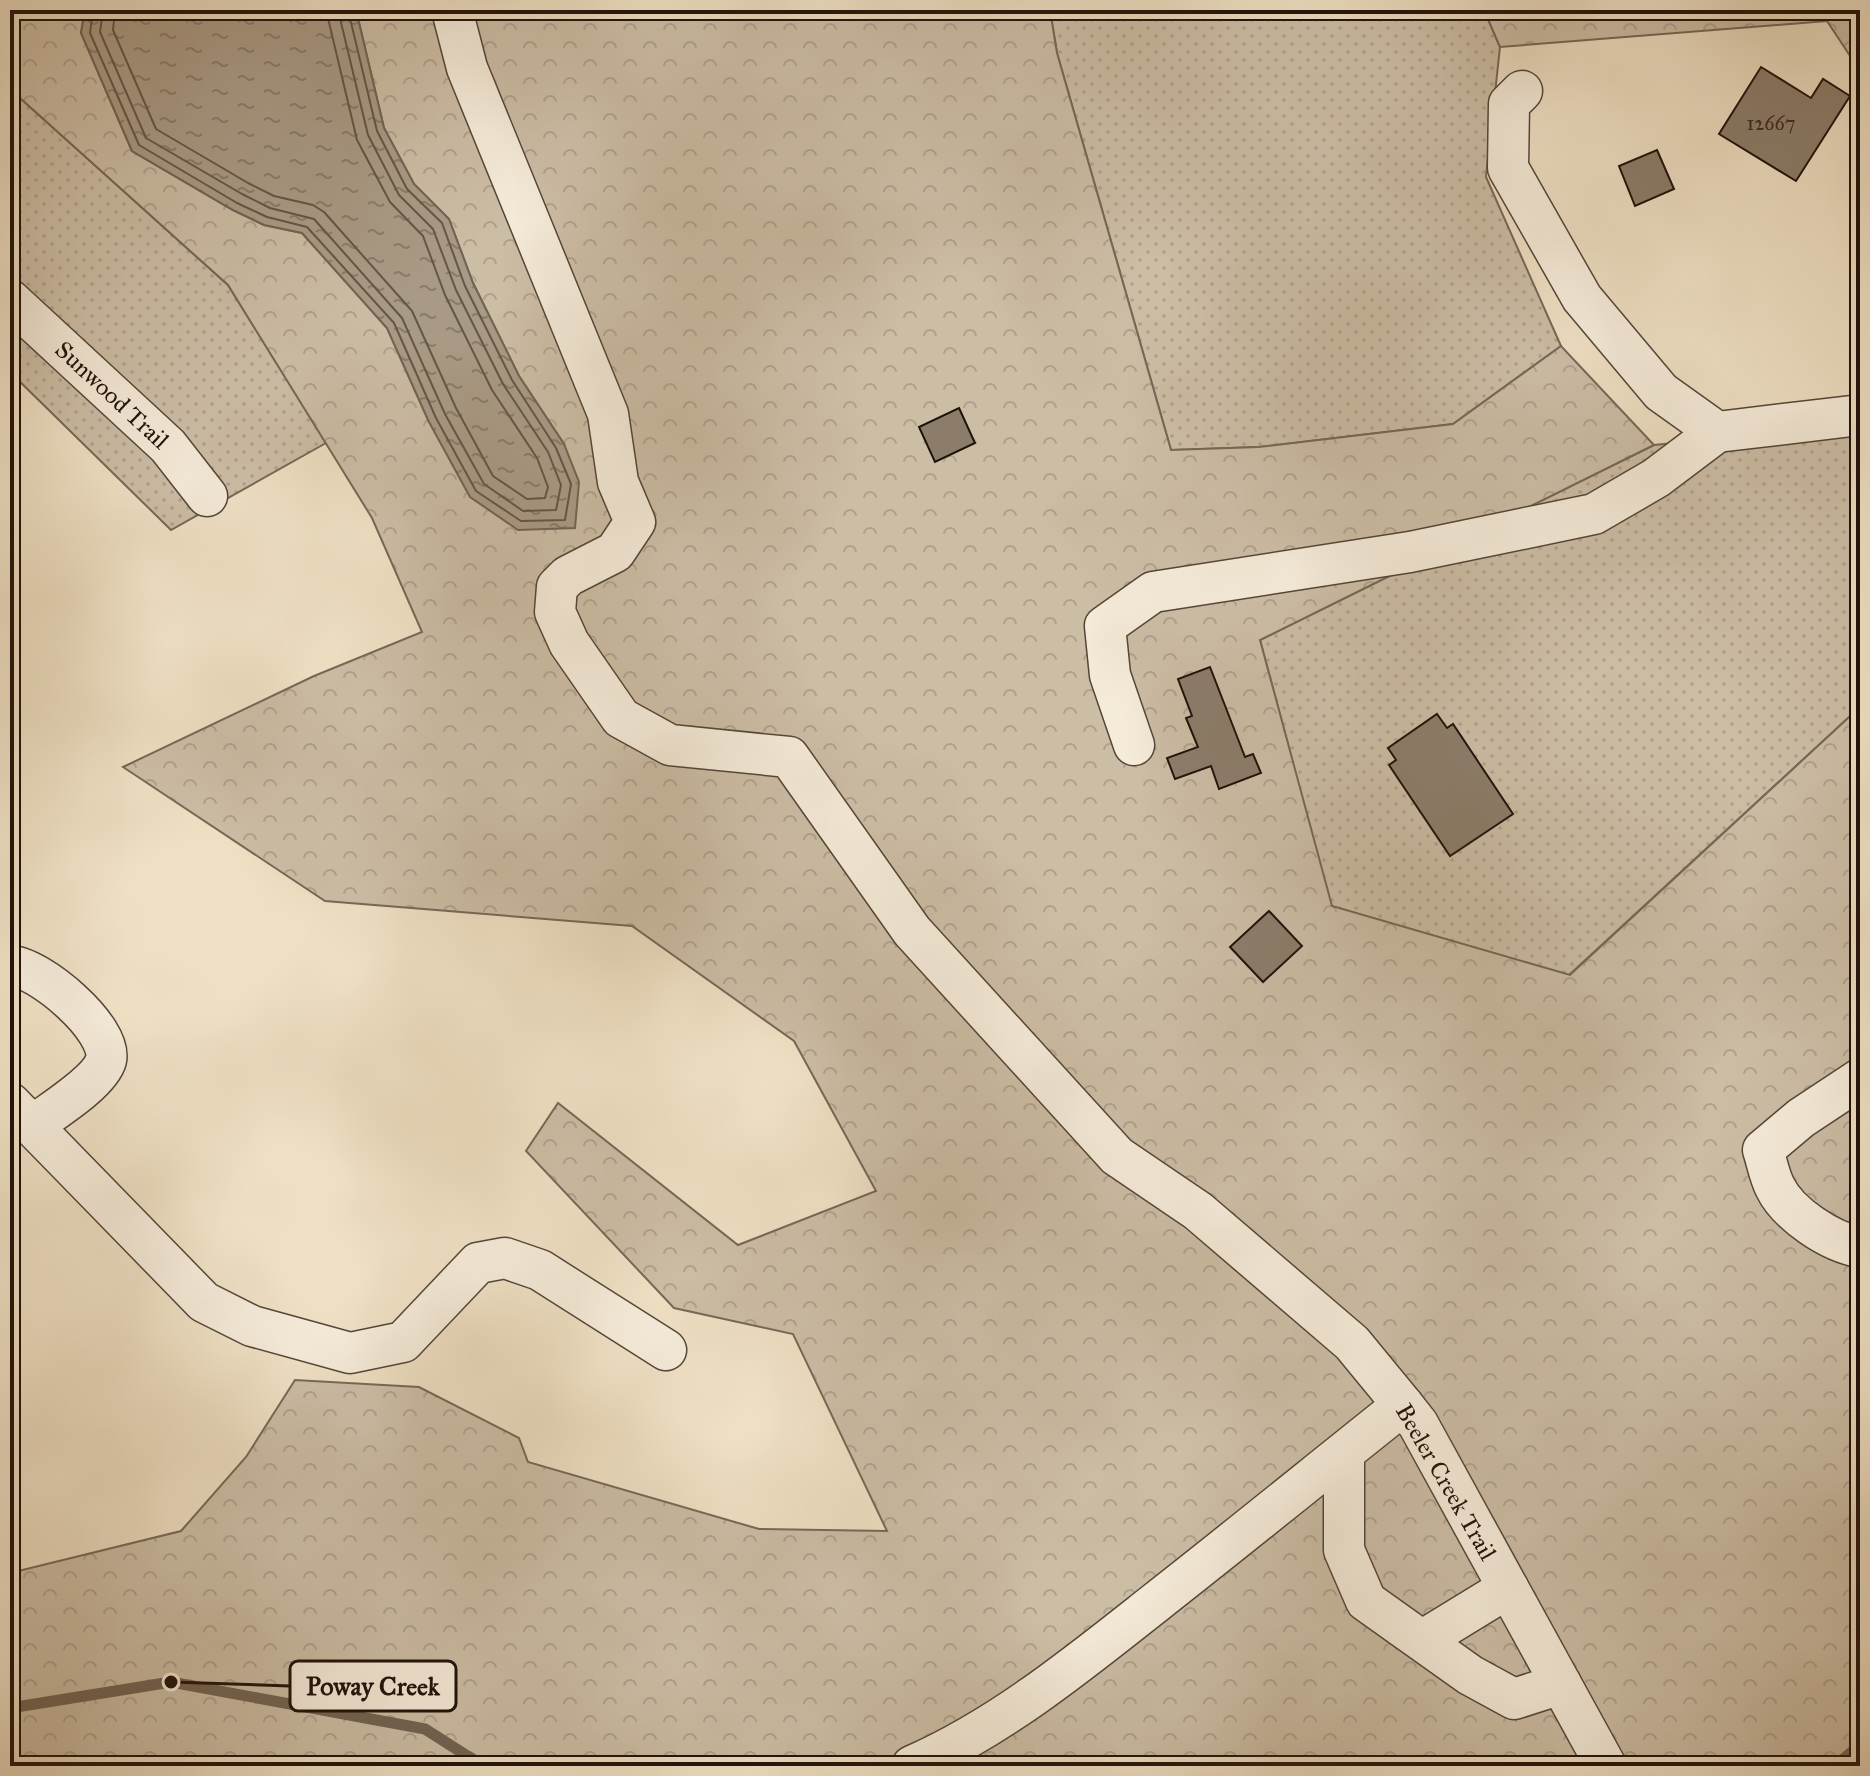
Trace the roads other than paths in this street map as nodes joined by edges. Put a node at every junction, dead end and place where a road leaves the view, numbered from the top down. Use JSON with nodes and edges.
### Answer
{"nodes":[{"id":1,"x":452,"y":10,"type":"edge"},
{"id":2,"x":1522,"y":91,"type":"dead end"},
{"id":3,"x":10,"y":300,"type":"edge"},
{"id":4,"x":1860,"y":415,"type":"edge"},
{"id":5,"x":1717,"y":432,"type":"junction"},
{"id":6,"x":207,"y":496,"type":"dead end"},
{"id":7,"x":1134,"y":745,"type":"dead end"},
{"id":8,"x":10,"y":966,"type":"edge"},
{"id":9,"x":1860,"y":1079,"type":"edge"},
{"id":10,"x":21,"y":1115,"type":"edge"},
{"id":11,"x":1860,"y":1247,"type":"edge"},
{"id":12,"x":666,"y":1350,"type":"dead end"},
{"id":13,"x":1403,"y":1405,"type":"junction"},
{"id":14,"x":1344,"y":1453,"type":"junction"},
{"id":15,"x":1508,"y":1588,"type":"junction"},
{"id":16,"x":1423,"y":1640,"type":"junction"},
{"id":17,"x":1561,"y":1684,"type":"junction"},
{"id":18,"x":912,"y":1766,"type":"edge"},
{"id":19,"x":1606,"y":1766,"type":"edge"}],
"edges":[{"from":1,"to":13,"type":"street","name":"Beeler Creek Trail"},
{"from":2,"to":5,"type":"street"},
{"from":3,"to":6,"type":"street","name":"Sunwood Trail"},
{"from":4,"to":5,"type":"street"},
{"from":5,"to":7,"type":"street"},
{"from":8,"to":10,"type":"street"},
{"from":9,"to":11,"type":"street"},
{"from":10,"to":12,"type":"street"},
{"from":13,"to":14,"type":"street"},
{"from":13,"to":15,"type":"street","name":"Beeler Creek Trail"},
{"from":14,"to":16,"type":"street"},
{"from":14,"to":18,"type":"street"},
{"from":15,"to":16,"type":"street"},
{"from":15,"to":17,"type":"street","name":"Beeler Creek Trail"},
{"from":16,"to":17,"type":"street"},
{"from":17,"to":19,"type":"street","name":"Beeler Creek Trail"}]}
